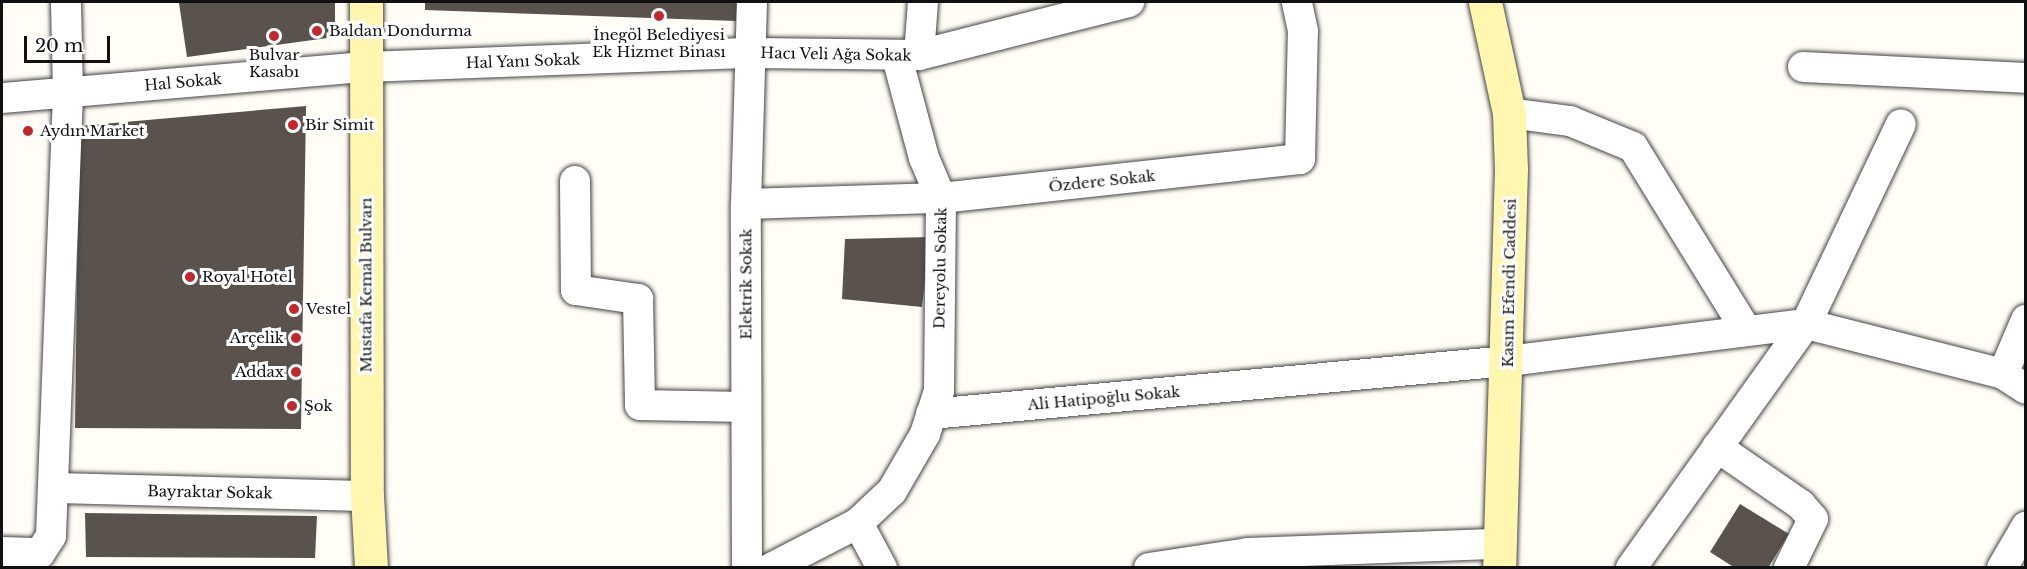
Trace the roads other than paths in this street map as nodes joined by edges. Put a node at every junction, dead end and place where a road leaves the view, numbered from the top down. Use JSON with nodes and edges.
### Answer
{"nodes":[{"id":1,"x":66,"y":2,"type":"edge"},
{"id":2,"x":366,"y":2,"type":"edge"},
{"id":3,"x":753,"y":2,"type":"edge"},
{"id":4,"x":923,"y":2,"type":"edge"},
{"id":5,"x":1129,"y":2,"type":"edge"},
{"id":6,"x":1298,"y":2,"type":"edge"},
{"id":7,"x":1485,"y":2,"type":"edge"},
{"id":8,"x":752,"y":53,"type":"junction"},
{"id":9,"x":908,"y":56,"type":"junction"},
{"id":10,"x":365,"y":67,"type":"junction"},
{"id":11,"x":1803,"y":67,"type":"dead end"},
{"id":12,"x":2025,"y":78,"type":"edge"},
{"id":13,"x":68,"y":92,"type":"junction"},
{"id":14,"x":2,"y":98,"type":"edge"},
{"id":15,"x":1509,"y":113,"type":"junction"},
{"id":16,"x":1901,"y":124,"type":"dead end"},
{"id":17,"x":575,"y":181,"type":"dead end"},
{"id":18,"x":941,"y":198,"type":"junction"},
{"id":19,"x":746,"y":204,"type":"junction"},
{"id":20,"x":2025,"y":320,"type":"edge"},
{"id":21,"x":1806,"y":324,"type":"junction"},
{"id":22,"x":1746,"y":330,"type":"junction"},
{"id":23,"x":1508,"y":361,"type":"junction"},
{"id":24,"x":2014,"y":382,"type":"edge"},
{"id":25,"x":745,"y":407,"type":"junction"},
{"id":26,"x":932,"y":414,"type":"junction"},
{"id":27,"x":1717,"y":447,"type":"junction"},
{"id":28,"x":53,"y":488,"type":"junction"},
{"id":29,"x":367,"y":496,"type":"junction"},
{"id":30,"x":858,"y":523,"type":"junction"},
{"id":31,"x":2025,"y":526,"type":"edge"},
{"id":32,"x":2,"y":552,"type":"edge"},
{"id":33,"x":1499,"y":556,"type":"edge"},
{"id":34,"x":371,"y":567,"type":"edge"},
{"id":35,"x":747,"y":567,"type":"edge"},
{"id":36,"x":771,"y":567,"type":"edge"},
{"id":37,"x":882,"y":567,"type":"edge"},
{"id":38,"x":1149,"y":567,"type":"edge"},
{"id":39,"x":1631,"y":567,"type":"edge"},
{"id":40,"x":1788,"y":567,"type":"edge"},
{"id":41,"x":2002,"y":567,"type":"edge"}],
"edges":[{"from":1,"to":13,"type":"street"},
{"from":2,"to":10,"type":"main road","name":"Mustafa Kemal Bulvarı"},
{"from":3,"to":8,"type":"street","name":"Elektrik Sokak"},
{"from":4,"to":9,"type":"street","name":"Dereyolu Sokak"},
{"from":5,"to":9,"type":"street","name":"Hacı Veli Ağa Sokak"},
{"from":6,"to":18,"type":"street","name":"Özdere Sokak"},
{"from":7,"to":15,"type":"main road","name":"Kasım Efendi Caddesi"},
{"from":8,"to":9,"type":"street","name":"Hacı Veli Ağa Sokak"},
{"from":8,"to":10,"type":"street","name":"Hal Yanı Sokak"},
{"from":8,"to":19,"type":"street","name":"Elektrik Sokak"},
{"from":9,"to":18,"type":"street","name":"Dereyolu Sokak"},
{"from":10,"to":13,"type":"street","name":"Hal Sokak"},
{"from":10,"to":29,"type":"main road","name":"Mustafa Kemal Bulvarı"},
{"from":11,"to":12,"type":"street"},
{"from":13,"to":14,"type":"street","name":"Hal Sokak"},
{"from":13,"to":28,"type":"street"},
{"from":15,"to":22,"type":"street"},
{"from":15,"to":23,"type":"main road","name":"Kasım Efendi Caddesi"},
{"from":16,"to":21,"type":"street"},
{"from":17,"to":25,"type":"street"},
{"from":18,"to":19,"type":"street","name":"Özdere Sokak"},
{"from":18,"to":26,"type":"street","name":"Dereyolu Sokak"},
{"from":19,"to":25,"type":"street","name":"Elektrik Sokak"},
{"from":20,"to":24,"type":"street"},
{"from":21,"to":22,"type":"street","name":"Ali Hatipoğlu Sokak"},
{"from":21,"to":24,"type":"street","name":"Ali Hatipoğlu Sokak"},
{"from":21,"to":27,"type":"street"},
{"from":22,"to":23,"type":"street","name":"Ali Hatipoğlu Sokak"},
{"from":23,"to":26,"type":"street","name":"Ali Hatipoğlu Sokak"},
{"from":23,"to":33,"type":"main road","name":"Kasım Efendi Caddesi"},
{"from":25,"to":35,"type":"street","name":"Elektrik Sokak"},
{"from":26,"to":30,"type":"street"},
{"from":27,"to":39,"type":"street"},
{"from":27,"to":40,"type":"street"},
{"from":28,"to":29,"type":"street","name":"Bayraktar Sokak"},
{"from":28,"to":32,"type":"street"},
{"from":29,"to":34,"type":"main road","name":"Mustafa Kemal Bulvarı"},
{"from":30,"to":36,"type":"street"},
{"from":30,"to":37,"type":"street"},
{"from":31,"to":41,"type":"street"},
{"from":33,"to":38,"type":"street"}]}
